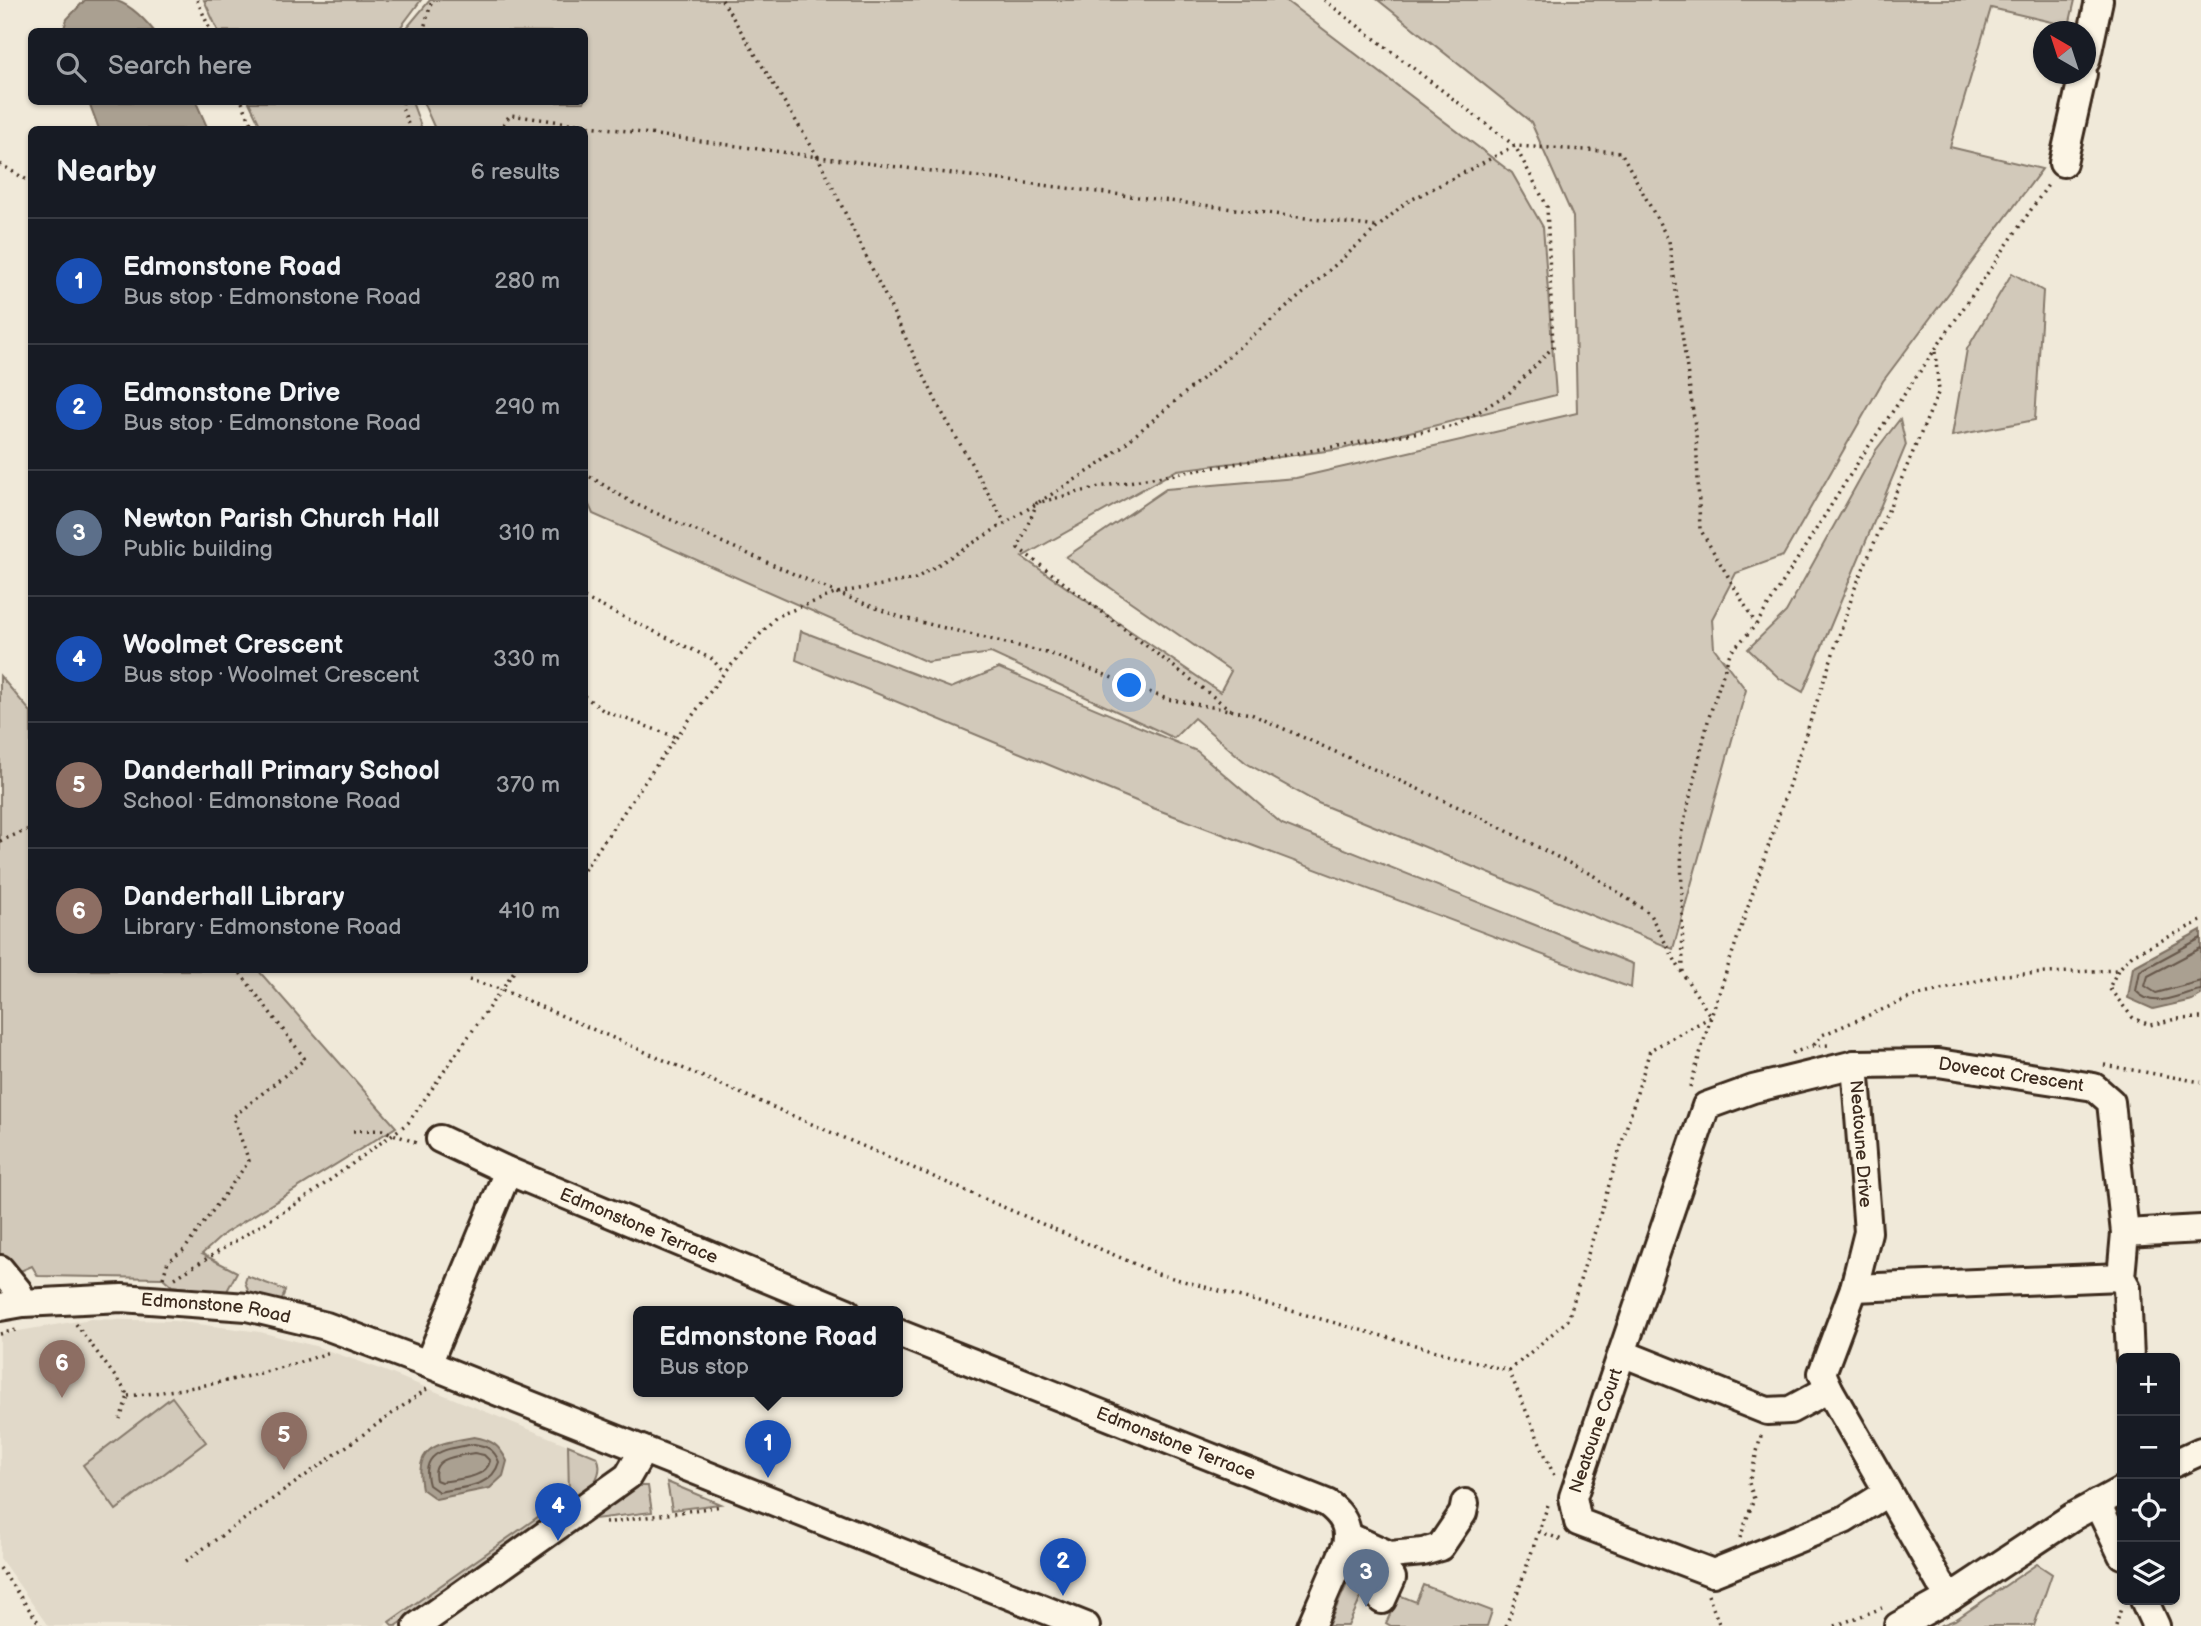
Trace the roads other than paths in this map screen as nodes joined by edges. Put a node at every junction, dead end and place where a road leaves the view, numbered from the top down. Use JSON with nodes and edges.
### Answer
{"nodes":[{"id":1,"x":2099,"y":0,"type":"edge"},
{"id":2,"x":2094,"y":21,"type":"edge"},
{"id":3,"x":2081,"y":84,"type":"edge"},
{"id":4,"x":2063,"y":163,"type":"road end"},
{"id":5,"x":1855,"y":1064,"type":"junction"},
{"id":6,"x":440,"y":1139,"type":"dead end"},
{"id":7,"x":508,"y":1171,"type":"junction"},
{"id":8,"x":2201,"y":1229,"type":"edge"},
{"id":9,"x":2125,"y":1233,"type":"junction"},
{"id":10,"x":0,"y":1269,"type":"edge"},
{"id":11,"x":2122,"y":1277,"type":"junction"},
{"id":12,"x":1854,"y":1288,"type":"junction"},
{"id":13,"x":11,"y":1305,"type":"edge"},
{"id":14,"x":833,"y":1306,"type":"edge"},
{"id":15,"x":903,"y":1335,"type":"edge"},
{"id":16,"x":1622,"y":1353,"type":"junction"},
{"id":17,"x":2130,"y":1353,"type":"edge"},
{"id":18,"x":439,"y":1368,"type":"junction"},
{"id":19,"x":1829,"y":1389,"type":"junction"},
{"id":20,"x":643,"y":1450,"type":"junction"},
{"id":21,"x":2201,"y":1451,"type":"edge"},
{"id":22,"x":2180,"y":1461,"type":"edge"},
{"id":23,"x":1887,"y":1493,"type":"junction"},
{"id":24,"x":2117,"y":1493,"type":"edge"},
{"id":25,"x":1465,"y":1503,"type":"dead end"},
{"id":26,"x":2097,"y":1503,"type":"junction"},
{"id":27,"x":1345,"y":1545,"type":"junction"},
{"id":28,"x":2117,"y":1545,"type":"edge"},
{"id":29,"x":1951,"y":1597,"type":"junction"},
{"id":30,"x":1382,"y":1600,"type":"dead end"},
{"id":31,"x":2146,"y":1605,"type":"edge"},
{"id":32,"x":417,"y":1626,"type":"edge"},
{"id":33,"x":1086,"y":1626,"type":"edge"},
{"id":34,"x":1311,"y":1626,"type":"edge"},
{"id":35,"x":1898,"y":1626,"type":"edge"},
{"id":36,"x":2156,"y":1626,"type":"edge"}],
"edges":[{"from":1,"to":2,"type":"street"},
{"from":3,"to":4,"type":"street"},
{"from":5,"to":9,"type":"street","name":"Dovecot Crescent"},
{"from":5,"to":12,"type":"street","name":"Neatoune Drive"},
{"from":5,"to":16,"type":"street","name":"Neatoune Drive"},
{"from":6,"to":7,"type":"street","name":"Edmonstone Terrace"},
{"from":7,"to":14,"type":"street","name":"Edmonstone Terrace"},
{"from":7,"to":18,"type":"street"},
{"from":8,"to":9,"type":"street"},
{"from":9,"to":11,"type":"street","name":"Dovecot Crescent"},
{"from":10,"to":13,"type":"street"},
{"from":11,"to":12,"type":"street"},
{"from":11,"to":17,"type":"street","name":"Dovecot Crescent"},
{"from":12,"to":19,"type":"street","name":"Neatoune Drive"},
{"from":13,"to":18,"type":"street","name":"Edmonstone Road"},
{"from":15,"to":27,"type":"street","name":"Edmonstone Terrace"},
{"from":16,"to":19,"type":"street","name":"Neatoune Court"},
{"from":16,"to":23,"type":"street","name":"Neatoune Court"},
{"from":18,"to":20,"type":"street","name":"Edmonstone Road"},
{"from":19,"to":23,"type":"street","name":"Neatoune Drive"},
{"from":20,"to":32,"type":"street"},
{"from":20,"to":33,"type":"street","name":"Edmonstone Road"},
{"from":21,"to":22,"type":"street"},
{"from":23,"to":29,"type":"street","name":"Neatoune Drive"},
{"from":24,"to":26,"type":"street"},
{"from":25,"to":27,"type":"street"},
{"from":26,"to":28,"type":"street"},
{"from":26,"to":29,"type":"street"},
{"from":27,"to":30,"type":"street"},
{"from":27,"to":34,"type":"street"},
{"from":29,"to":35,"type":"street"},
{"from":31,"to":36,"type":"street"}]}
